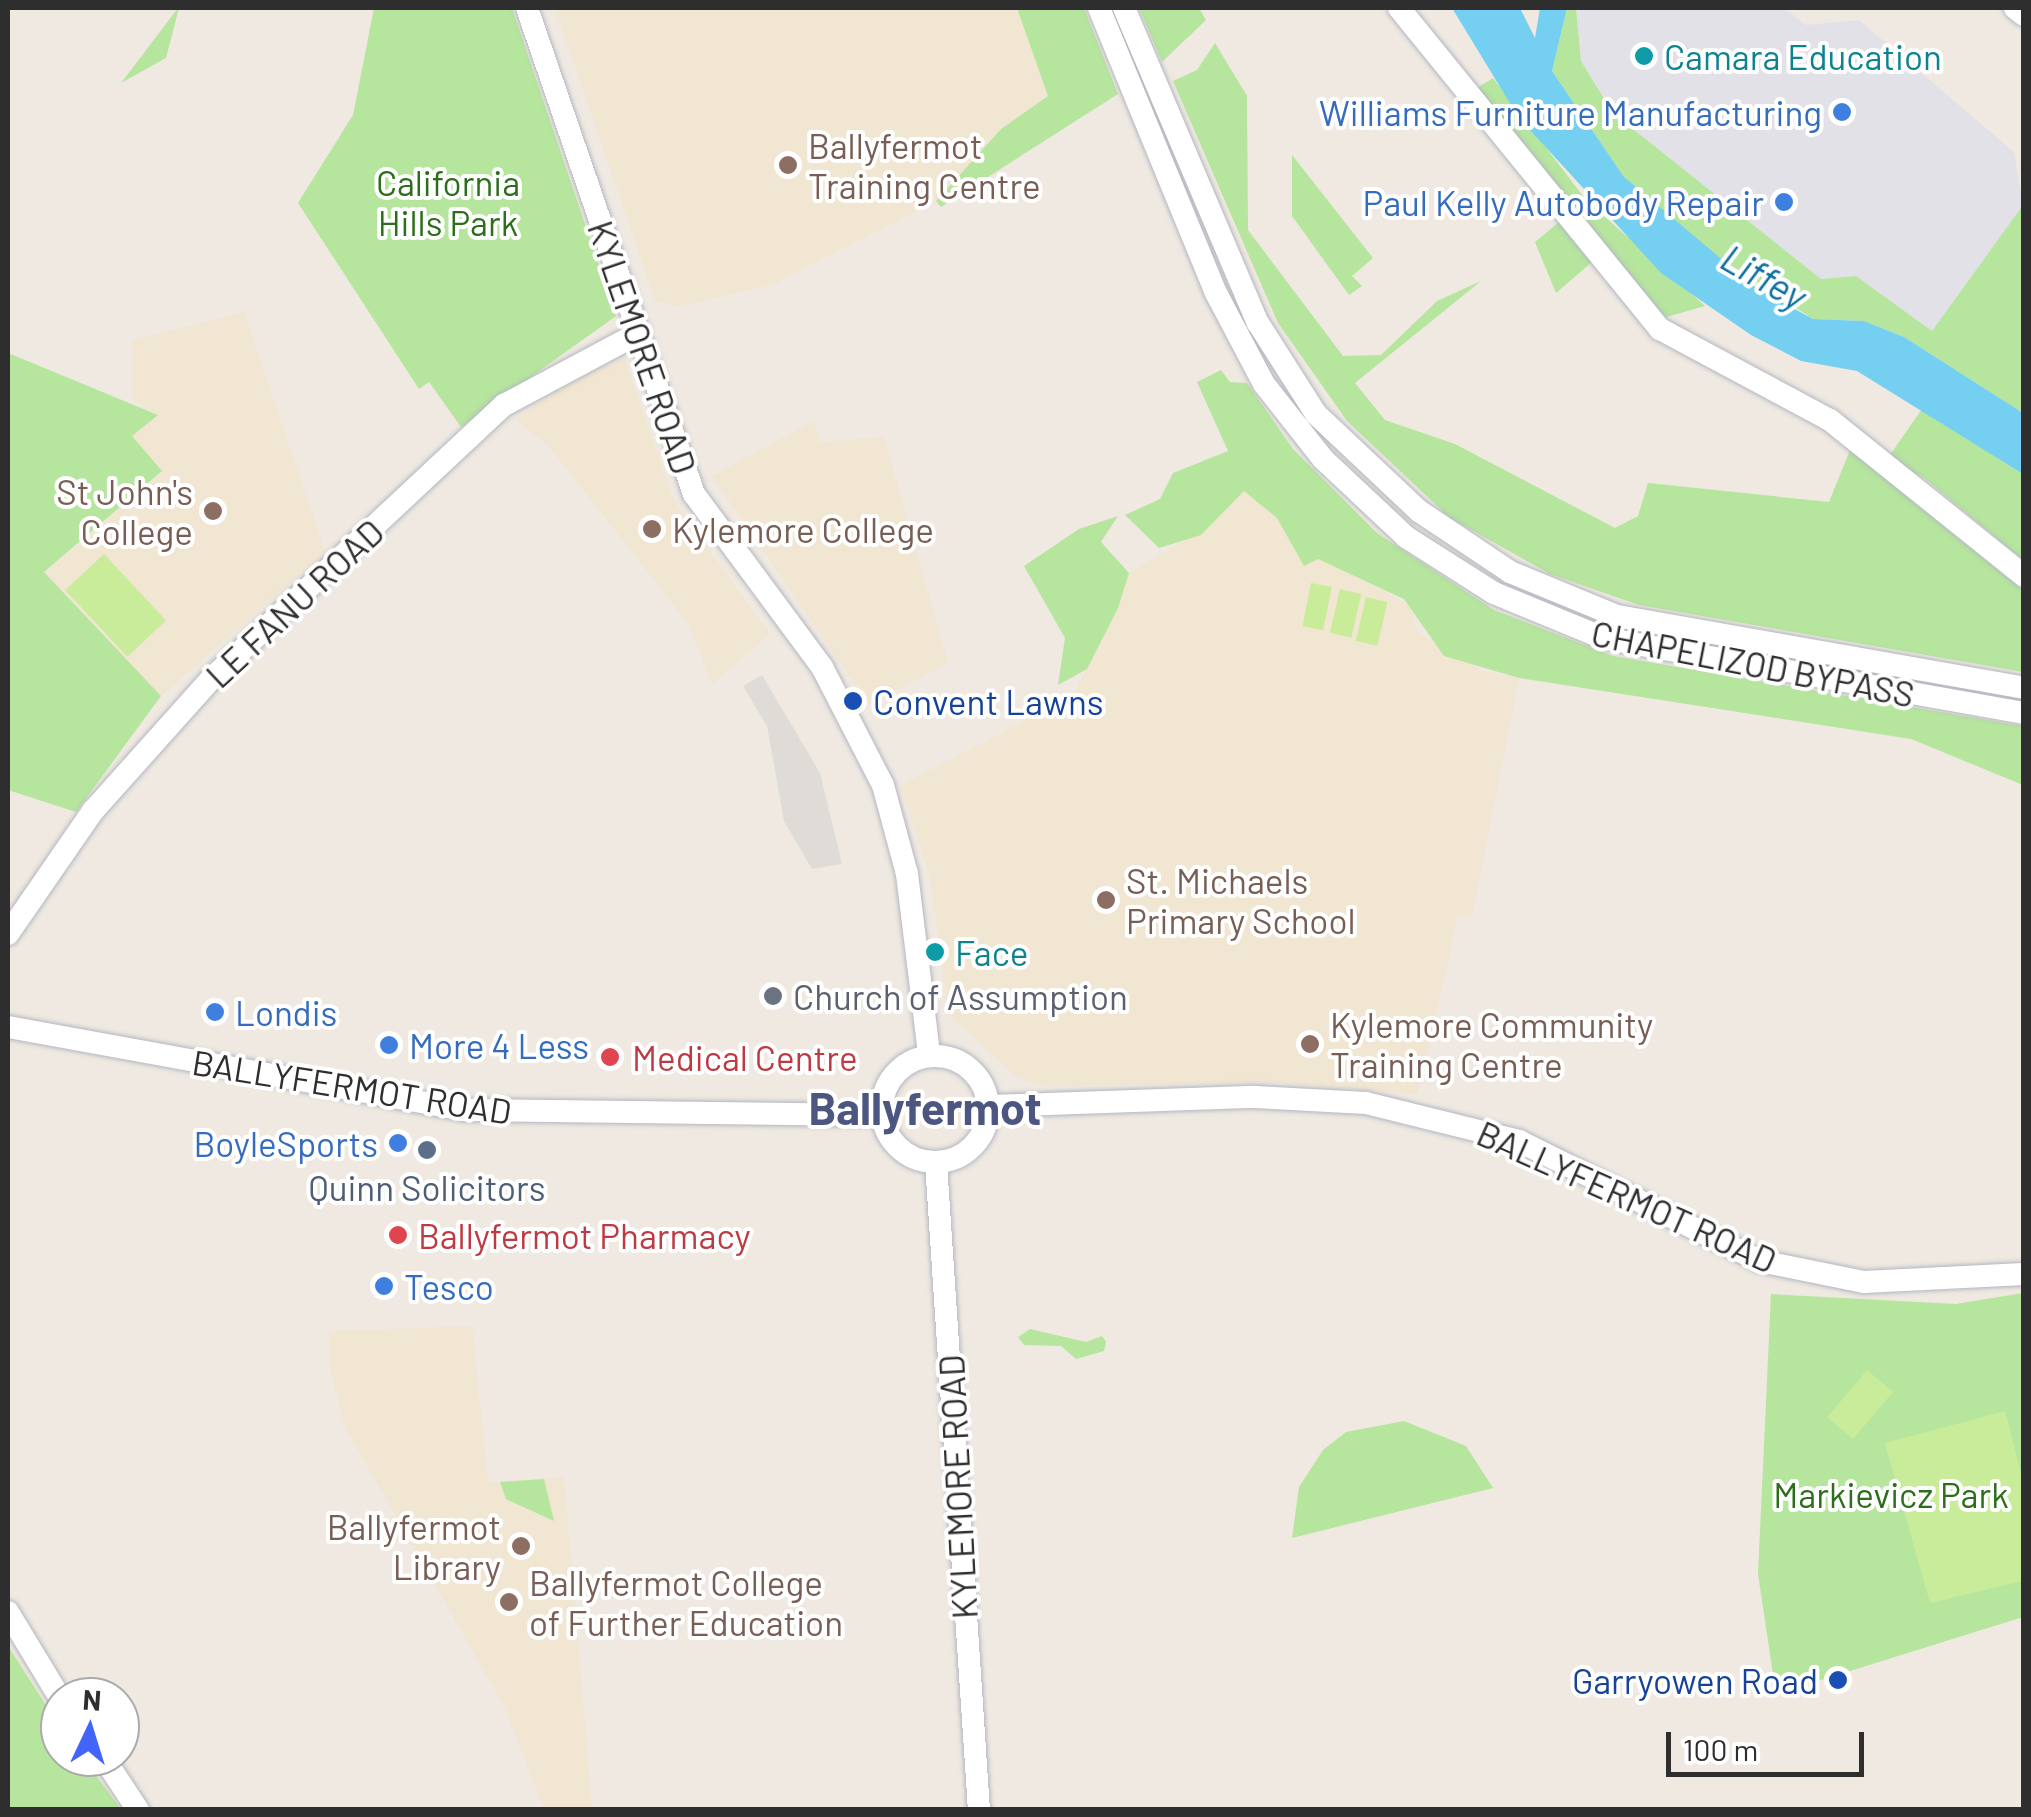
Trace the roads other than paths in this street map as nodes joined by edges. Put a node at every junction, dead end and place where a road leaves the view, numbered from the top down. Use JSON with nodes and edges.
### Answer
{"nodes":[{"id":1,"x":528,"y":8,"type":"edge"},
{"id":2,"x":1098,"y":8,"type":"edge"},
{"id":3,"x":1124,"y":8,"type":"edge"},
{"id":4,"x":1399,"y":8,"type":"edge"},
{"id":5,"x":2015,"y":8,"type":"edge"},
{"id":6,"x":2024,"y":14,"type":"edge"},
{"id":7,"x":637,"y":334,"type":"junction"},
{"id":8,"x":2024,"y":576,"type":"edge"},
{"id":9,"x":2024,"y":688,"type":"edge"},
{"id":10,"x":2024,"y":713,"type":"edge"},
{"id":11,"x":8,"y":934,"type":"edge"},
{"id":12,"x":8,"y":1027,"type":"edge"},
{"id":13,"x":928,"y":1054,"type":"junction"},
{"id":14,"x":991,"y":1106,"type":"junction"},
{"id":15,"x":879,"y":1116,"type":"junction"},
{"id":16,"x":936,"y":1164,"type":"junction"},
{"id":17,"x":2024,"y":1274,"type":"edge"},
{"id":18,"x":8,"y":1612,"type":"edge"},
{"id":19,"x":47,"y":1677,"type":"edge"},
{"id":20,"x":116,"y":1777,"type":"edge"},
{"id":21,"x":138,"y":1810,"type":"edge"},
{"id":22,"x":980,"y":1810,"type":"edge"}],
"edges":[{"from":1,"to":7,"type":"main road","name":"KYLEMORE ROAD"},
{"from":2,"to":10,"type":"main road","name":"CHAPELIZOD BYPASS"},
{"from":3,"to":9,"type":"main road","name":"CHAPELIZOD BYPASS"},
{"from":4,"to":8,"type":"main road"},
{"from":5,"to":6,"type":"main road"},
{"from":7,"to":11,"type":"main road","name":"LE FANU ROAD"},
{"from":7,"to":13,"type":"main road","name":"KYLEMORE ROAD"},
{"from":12,"to":15,"type":"main road","name":"BALLYFERMOT ROAD"},
{"from":13,"to":14,"type":"main road"},
{"from":13,"to":15,"type":"main road"},
{"from":14,"to":16,"type":"main road"},
{"from":14,"to":17,"type":"main road","name":"BALLYFERMOT ROAD"},
{"from":15,"to":16,"type":"main road"},
{"from":16,"to":22,"type":"main road","name":"KYLEMORE ROAD"},
{"from":18,"to":19,"type":"main road"},
{"from":20,"to":21,"type":"main road"}]}
